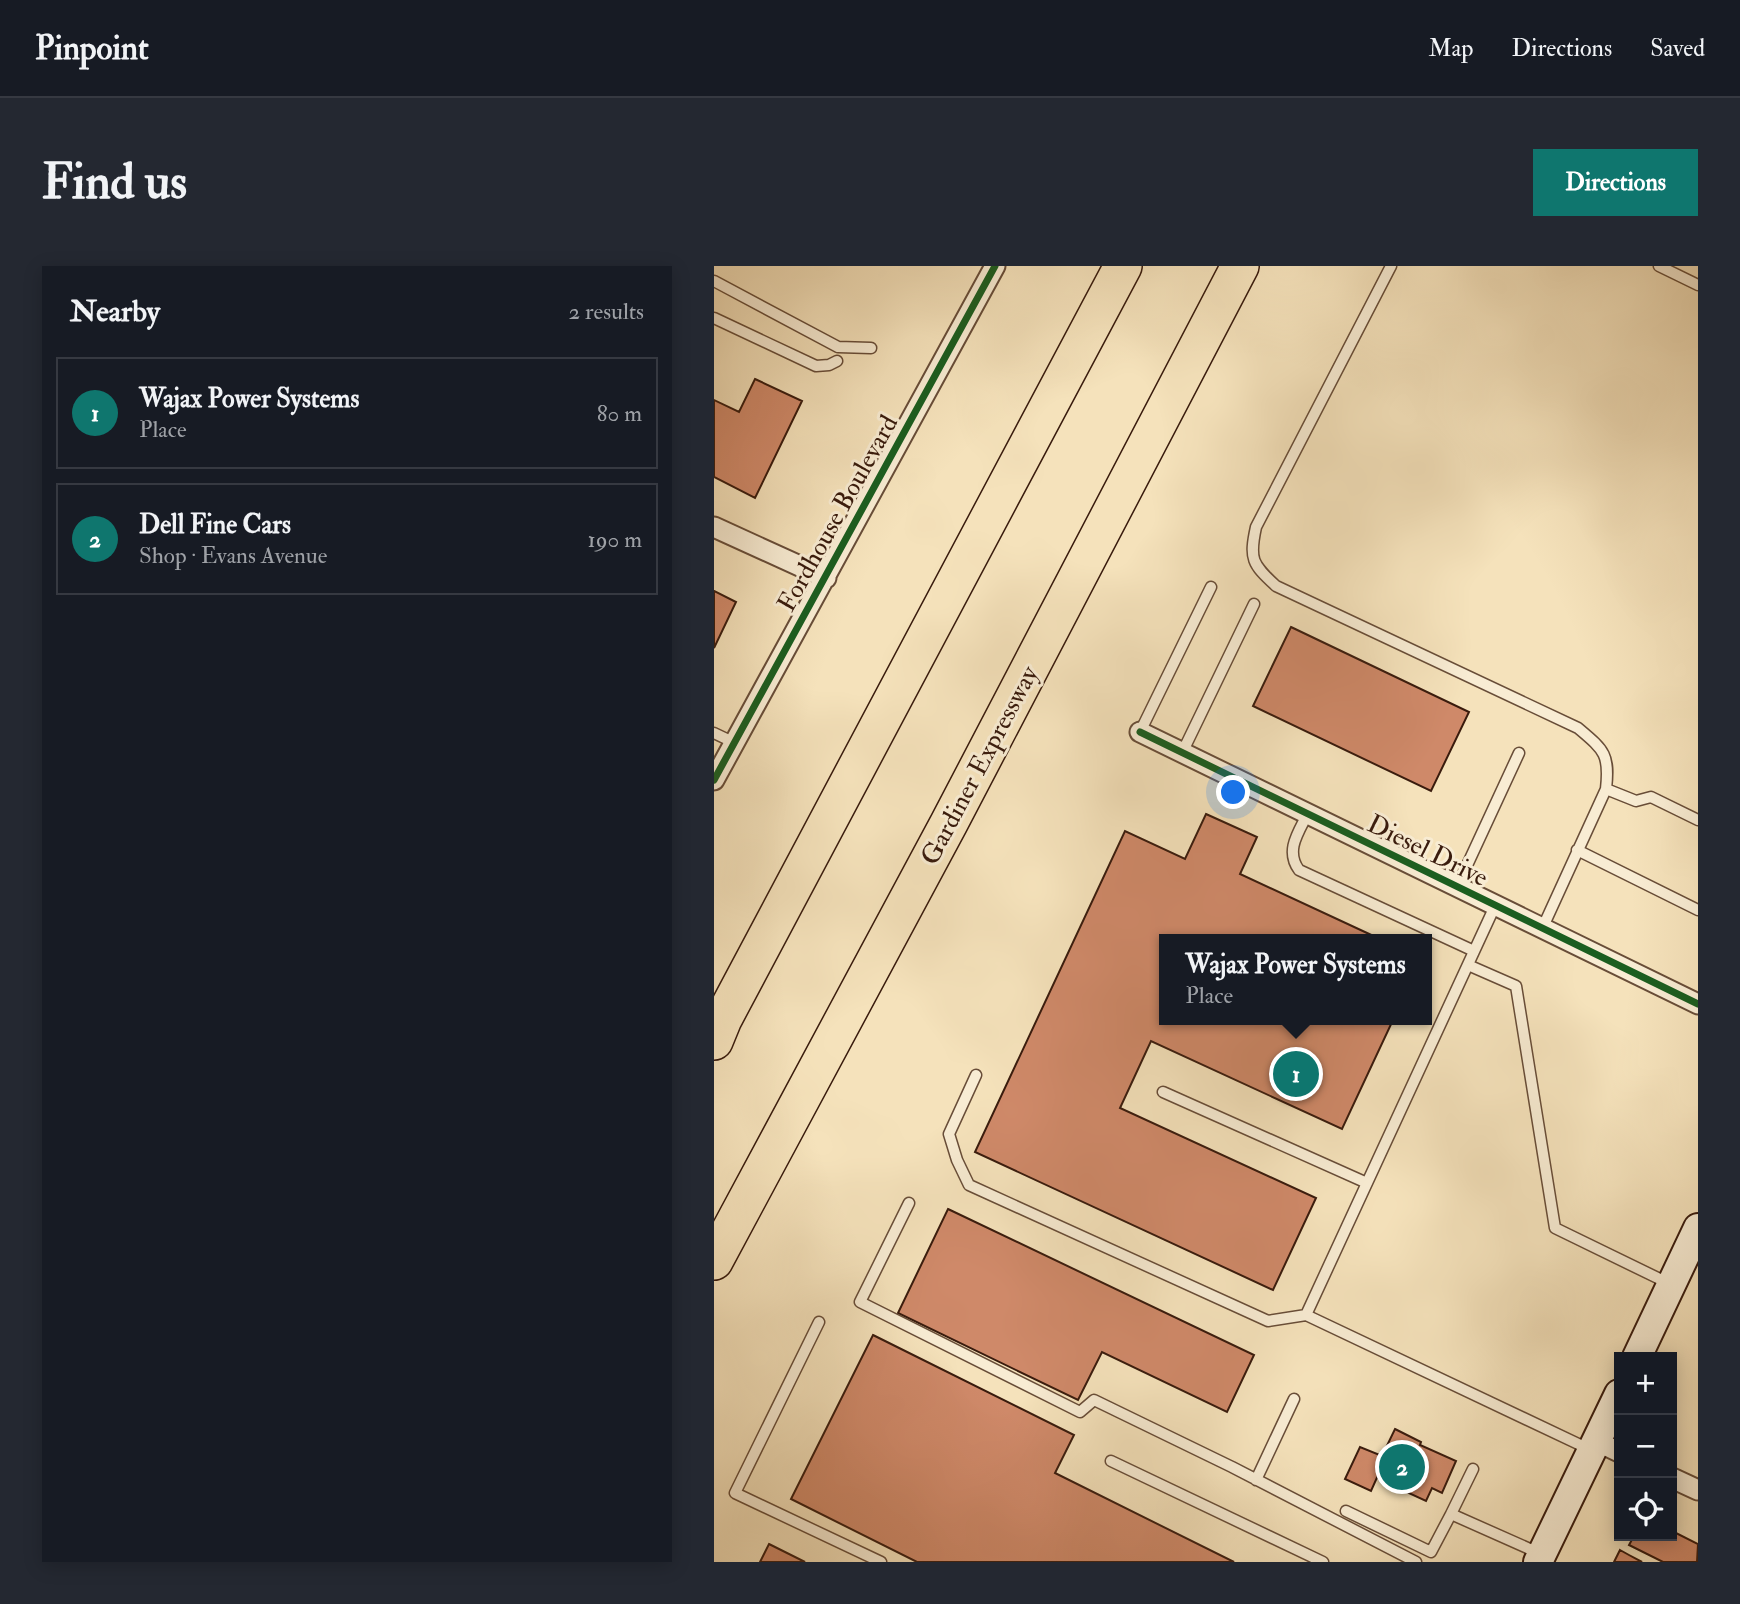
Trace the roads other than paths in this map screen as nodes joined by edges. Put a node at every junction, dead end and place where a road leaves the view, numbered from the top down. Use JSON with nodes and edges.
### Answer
{"nodes":[{"id":1,"x":995,"y":266,"type":"edge"},
{"id":2,"x":1123,"y":266,"type":"edge"},
{"id":3,"x":1240,"y":266,"type":"edge"},
{"id":4,"x":1391,"y":266,"type":"edge"},
{"id":5,"x":1659,"y":266,"type":"edge"},
{"id":6,"x":714,"y":281,"type":"edge"},
{"id":7,"x":1698,"y":285,"type":"edge"},
{"id":8,"x":714,"y":318,"type":"edge"},
{"id":9,"x":871,"y":348,"type":"dead end"},
{"id":10,"x":837,"y":361,"type":"dead end"},
{"id":11,"x":714,"y":527,"type":"edge"},
{"id":12,"x":826,"y":578,"type":"junction"},
{"id":13,"x":1211,"y":587,"type":"dead end"},
{"id":14,"x":1254,"y":604,"type":"dead end"},
{"id":15,"x":1140,"y":732,"type":"joint"},
{"id":16,"x":714,"y":733,"type":"edge"},
{"id":17,"x":735,"y":743,"type":"junction"},
{"id":18,"x":1182,"y":753,"type":"junction"},
{"id":19,"x":1519,"y":753,"type":"dead end"},
{"id":20,"x":714,"y":780,"type":"edge"},
{"id":21,"x":1606,"y":789,"type":"junction"},
{"id":22,"x":1307,"y":815,"type":"junction"},
{"id":23,"x":1698,"y":820,"type":"edge"},
{"id":24,"x":1577,"y":849,"type":"junction"},
{"id":25,"x":1457,"y":887,"type":"junction"},
{"id":26,"x":1495,"y":906,"type":"junction"},
{"id":27,"x":1698,"y":910,"type":"edge"},
{"id":28,"x":1542,"y":929,"type":"junction"},
{"id":29,"x":1474,"y":951,"type":"junction"},
{"id":30,"x":1468,"y":965,"type":"junction"},
{"id":31,"x":1698,"y":1004,"type":"edge"},
{"id":32,"x":717,"y":1030,"type":"edge"},
{"id":33,"x":976,"y":1075,"type":"dead end"},
{"id":34,"x":1163,"y":1093,"type":"dead end"},
{"id":35,"x":1367,"y":1183,"type":"junction"},
{"id":36,"x":909,"y":1203,"type":"dead end"},
{"id":37,"x":1698,"y":1228,"type":"edge"},
{"id":38,"x":714,"y":1261,"type":"edge"},
{"id":39,"x":1671,"y":1284,"type":"junction"},
{"id":40,"x":1306,"y":1315,"type":"junction"},
{"id":41,"x":819,"y":1322,"type":"dead end"},
{"id":42,"x":1639,"y":1352,"type":"edge"},
{"id":43,"x":1294,"y":1399,"type":"dead end"},
{"id":44,"x":1614,"y":1410,"type":"edge"},
{"id":45,"x":1602,"y":1448,"type":"edge"},
{"id":46,"x":1111,"y":1461,"type":"dead end"},
{"id":47,"x":1473,"y":1469,"type":"dead end"},
{"id":48,"x":1256,"y":1480,"type":"junction"},
{"id":49,"x":1677,"y":1480,"type":"edge"},
{"id":50,"x":1698,"y":1490,"type":"edge"},
{"id":51,"x":1346,"y":1511,"type":"dead end"},
{"id":52,"x":1451,"y":1514,"type":"junction"},
{"id":53,"x":1539,"y":1558,"type":"edge"},
{"id":54,"x":881,"y":1562,"type":"edge"},
{"id":55,"x":1323,"y":1562,"type":"edge"},
{"id":56,"x":1416,"y":1562,"type":"edge"}],
"edges":[{"from":1,"to":12,"type":"street","name":"Fordhouse Boulevard"},
{"from":2,"to":32,"type":"highway"},
{"from":3,"to":38,"type":"highway","name":"Gardiner Expressway"},
{"from":4,"to":21,"type":"lane"},
{"from":5,"to":7,"type":"lane"},
{"from":6,"to":9,"type":"lane"},
{"from":8,"to":10,"type":"lane"},
{"from":11,"to":12,"type":"street"},
{"from":12,"to":17,"type":"street","name":"Fordhouse Boulevard"},
{"from":13,"to":15,"type":"lane"},
{"from":14,"to":18,"type":"lane"},
{"from":15,"to":18,"type":"street","name":"Diesel Drive"},
{"from":16,"to":17,"type":"lane"},
{"from":17,"to":20,"type":"street","name":"Fordhouse Boulevard"},
{"from":18,"to":22,"type":"street","name":"Diesel Drive"},
{"from":19,"to":25,"type":"lane"},
{"from":21,"to":23,"type":"lane"},
{"from":21,"to":24,"type":"lane"},
{"from":22,"to":25,"type":"street","name":"Diesel Drive"},
{"from":22,"to":29,"type":"lane"},
{"from":24,"to":27,"type":"lane"},
{"from":24,"to":28,"type":"lane"},
{"from":25,"to":26,"type":"street","name":"Diesel Drive"},
{"from":26,"to":28,"type":"street","name":"Diesel Drive"},
{"from":26,"to":29,"type":"lane"},
{"from":28,"to":31,"type":"street","name":"Diesel Drive"},
{"from":29,"to":30,"type":"lane"},
{"from":30,"to":35,"type":"lane"},
{"from":30,"to":39,"type":"lane"},
{"from":33,"to":40,"type":"lane"},
{"from":34,"to":35,"type":"lane"},
{"from":35,"to":40,"type":"lane"},
{"from":36,"to":48,"type":"lane"},
{"from":37,"to":39,"type":"main road"},
{"from":39,"to":42,"type":"main road"},
{"from":40,"to":45,"type":"lane"},
{"from":41,"to":54,"type":"lane"},
{"from":43,"to":48,"type":"lane"},
{"from":44,"to":45,"type":"main road"},
{"from":45,"to":53,"type":"main road"},
{"from":46,"to":55,"type":"lane"},
{"from":47,"to":52,"type":"lane"},
{"from":48,"to":56,"type":"lane"},
{"from":49,"to":50,"type":"street"},
{"from":51,"to":52,"type":"lane"},
{"from":52,"to":53,"type":"lane"}]}
